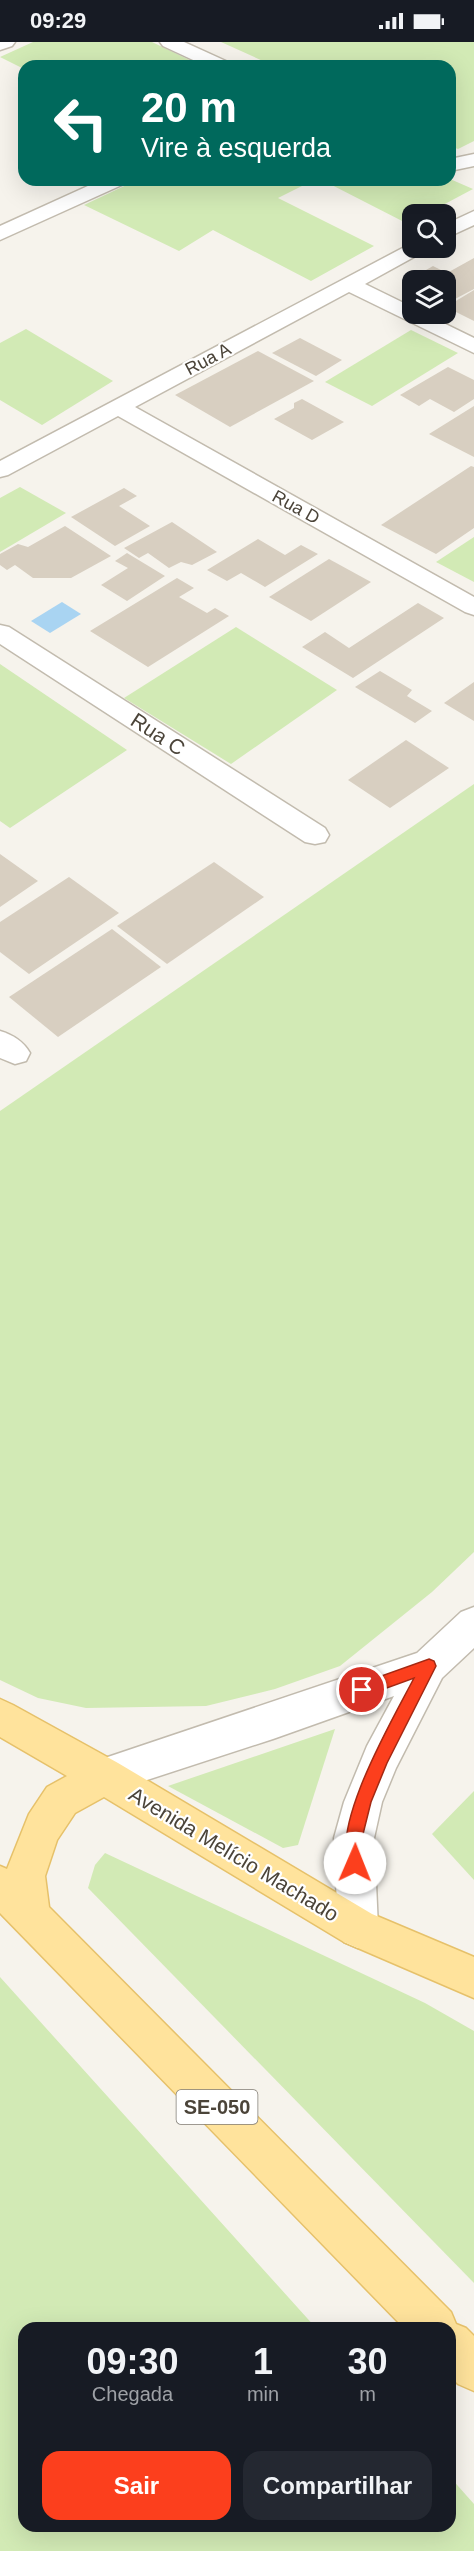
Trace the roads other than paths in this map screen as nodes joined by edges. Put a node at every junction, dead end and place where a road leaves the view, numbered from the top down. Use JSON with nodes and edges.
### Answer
{"nodes":[{"id":1,"x":6,"y":42,"type":"edge"},
{"id":2,"x":169,"y":42,"type":"edge"},
{"id":3,"x":0,"y":44,"type":"edge"},
{"id":4,"x":208,"y":60,"type":"edge"},
{"id":5,"x":474,"y":160,"type":"edge"},
{"id":6,"x":456,"y":164,"type":"edge"},
{"id":7,"x":104,"y":186,"type":"edge"},
{"id":8,"x":474,"y":217,"type":"edge"},
{"id":9,"x":456,"y":227,"type":"edge"},
{"id":10,"x":0,"y":234,"type":"edge"},
{"id":11,"x":402,"y":255,"type":"edge"},
{"id":12,"x":348,"y":284,"type":"junction"},
{"id":13,"x":474,"y":346,"type":"edge"},
{"id":14,"x":118,"y":407,"type":"junction"},
{"id":15,"x":0,"y":470,"type":"edge"},
{"id":16,"x":474,"y":607,"type":"edge"},
{"id":17,"x":0,"y":633,"type":"edge"},
{"id":18,"x":315,"y":835,"type":"dead end"},
{"id":19,"x":474,"y":1624,"type":"edge"},
{"id":20,"x":429,"y":1666,"type":"junction"},
{"id":21,"x":0,"y":1717,"type":"edge"},
{"id":22,"x":104,"y":1776,"type":"junction"},
{"id":23,"x":0,"y":1885,"type":"edge"},
{"id":24,"x":31,"y":1918,"type":"junction"},
{"id":25,"x":358,"y":1928,"type":"junction"},
{"id":26,"x":474,"y":1978,"type":"edge"},
{"id":27,"x":429,"y":2322,"type":"edge"},
{"id":28,"x":456,"y":2350,"type":"edge"},
{"id":29,"x":474,"y":2368,"type":"edge"}],
"edges":[{"from":1,"to":3,"type":"street"},
{"from":2,"to":4,"type":"street"},
{"from":5,"to":6,"type":"street"},
{"from":7,"to":10,"type":"street"},
{"from":8,"to":9,"type":"street"},
{"from":11,"to":12,"type":"street","name":"Rua A"},
{"from":12,"to":13,"type":"street"},
{"from":12,"to":14,"type":"street","name":"Rua A"},
{"from":14,"to":15,"type":"street","name":"Rua A"},
{"from":14,"to":16,"type":"street","name":"Rua D"},
{"from":17,"to":18,"type":"street","name":"Rua C"},
{"from":19,"to":20,"type":"street"},
{"from":20,"to":22,"type":"street"},
{"from":20,"to":25,"type":"street"},
{"from":21,"to":22,"type":"main road","name":"Avenida Melício Machado"},
{"from":22,"to":24,"type":"main road"},
{"from":22,"to":25,"type":"main road","name":"Avenida Melício Machado"},
{"from":23,"to":24,"type":"main road","number":"SE-050"},
{"from":24,"to":27,"type":"main road","number":"SE-050"},
{"from":25,"to":26,"type":"main road","name":"Avenida Melício Machado"},
{"from":28,"to":29,"type":"main road"}]}
